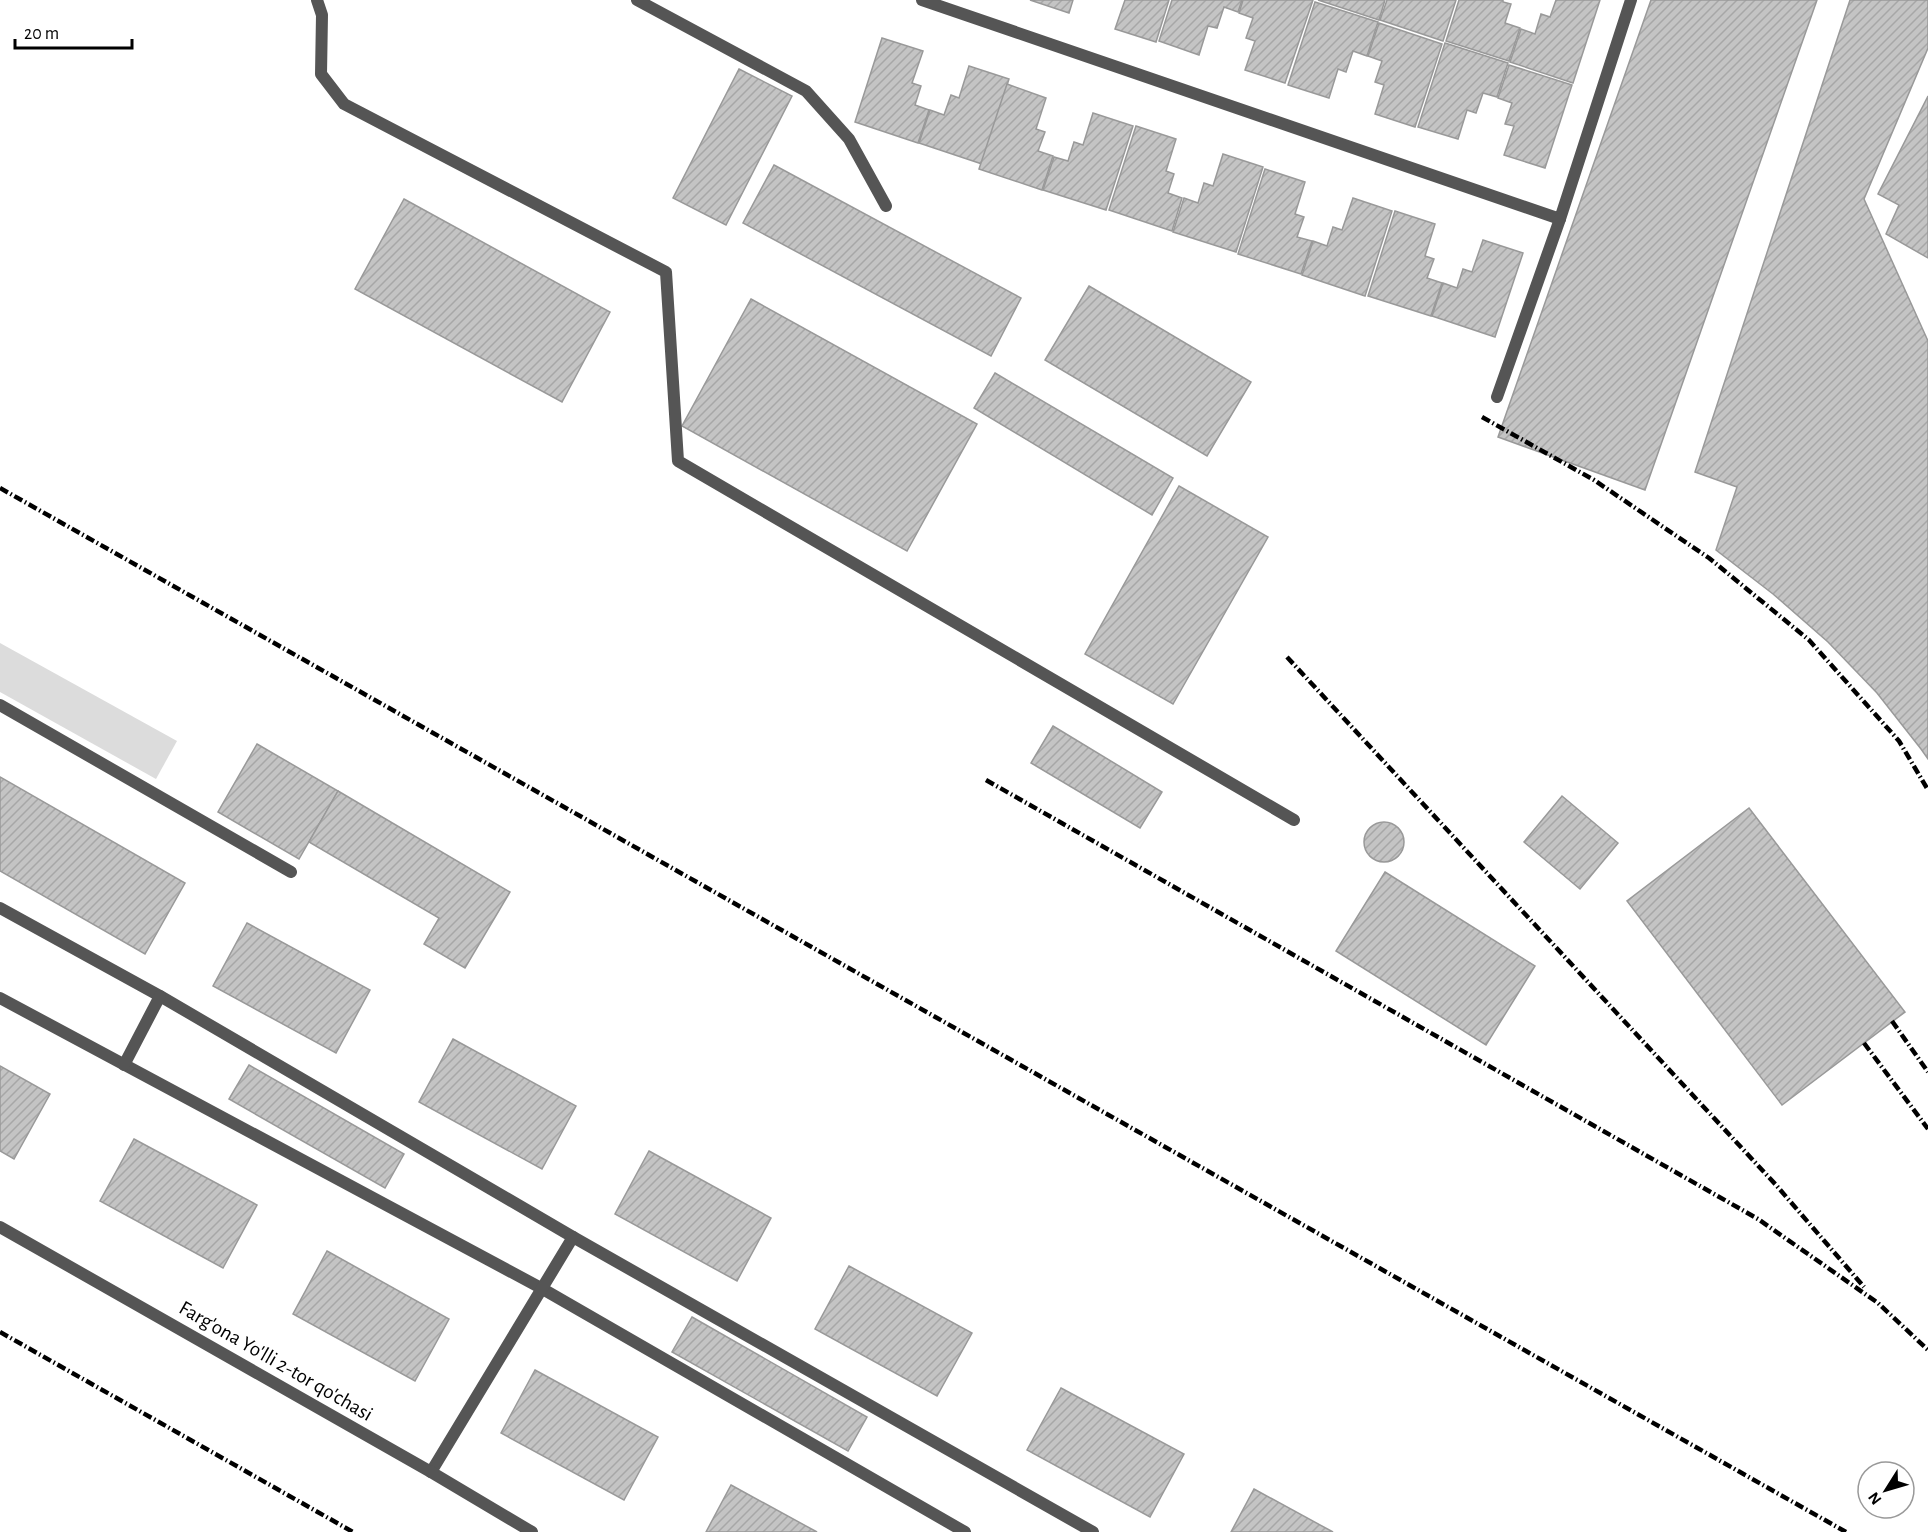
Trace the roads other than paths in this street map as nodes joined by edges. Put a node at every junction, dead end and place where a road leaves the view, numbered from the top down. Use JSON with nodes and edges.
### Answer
{"nodes":[{"id":1,"x":317,"y":0,"type":"edge"},
{"id":2,"x":637,"y":0,"type":"edge"},
{"id":3,"x":922,"y":0,"type":"edge"},
{"id":4,"x":1631,"y":0,"type":"edge"},
{"id":5,"x":886,"y":206,"type":"dead end"},
{"id":6,"x":1560,"y":219,"type":"junction"},
{"id":7,"x":1497,"y":397,"type":"dead end"},
{"id":8,"x":0,"y":705,"type":"edge"},
{"id":9,"x":1294,"y":820,"type":"dead end"},
{"id":10,"x":291,"y":872,"type":"dead end"},
{"id":11,"x":0,"y":908,"type":"edge"},
{"id":12,"x":160,"y":996,"type":"junction"},
{"id":13,"x":0,"y":998,"type":"edge"},
{"id":14,"x":124,"y":1065,"type":"junction"},
{"id":15,"x":0,"y":1227,"type":"edge"},
{"id":16,"x":573,"y":1237,"type":"junction"},
{"id":17,"x":541,"y":1288,"type":"junction"},
{"id":18,"x":430,"y":1472,"type":"junction"},
{"id":19,"x":532,"y":1532,"type":"edge"},
{"id":20,"x":965,"y":1532,"type":"edge"},
{"id":21,"x":1093,"y":1532,"type":"edge"}],
"edges":[{"from":1,"to":9,"type":"street"},
{"from":2,"to":5,"type":"street"},
{"from":3,"to":6,"type":"street"},
{"from":4,"to":6,"type":"street"},
{"from":6,"to":7,"type":"street"},
{"from":8,"to":10,"type":"street"},
{"from":11,"to":12,"type":"street"},
{"from":12,"to":14,"type":"street"},
{"from":12,"to":16,"type":"street"},
{"from":13,"to":14,"type":"street"},
{"from":14,"to":17,"type":"street"},
{"from":15,"to":18,"type":"street","name":"Farg'ona Yo'lli 2-tor qo'chasi"},
{"from":16,"to":17,"type":"street"},
{"from":16,"to":21,"type":"street"},
{"from":17,"to":18,"type":"street"},
{"from":17,"to":20,"type":"street"},
{"from":18,"to":19,"type":"street","name":"Farg'ona Yo'lli 2-tor qo'chasi"}]}
